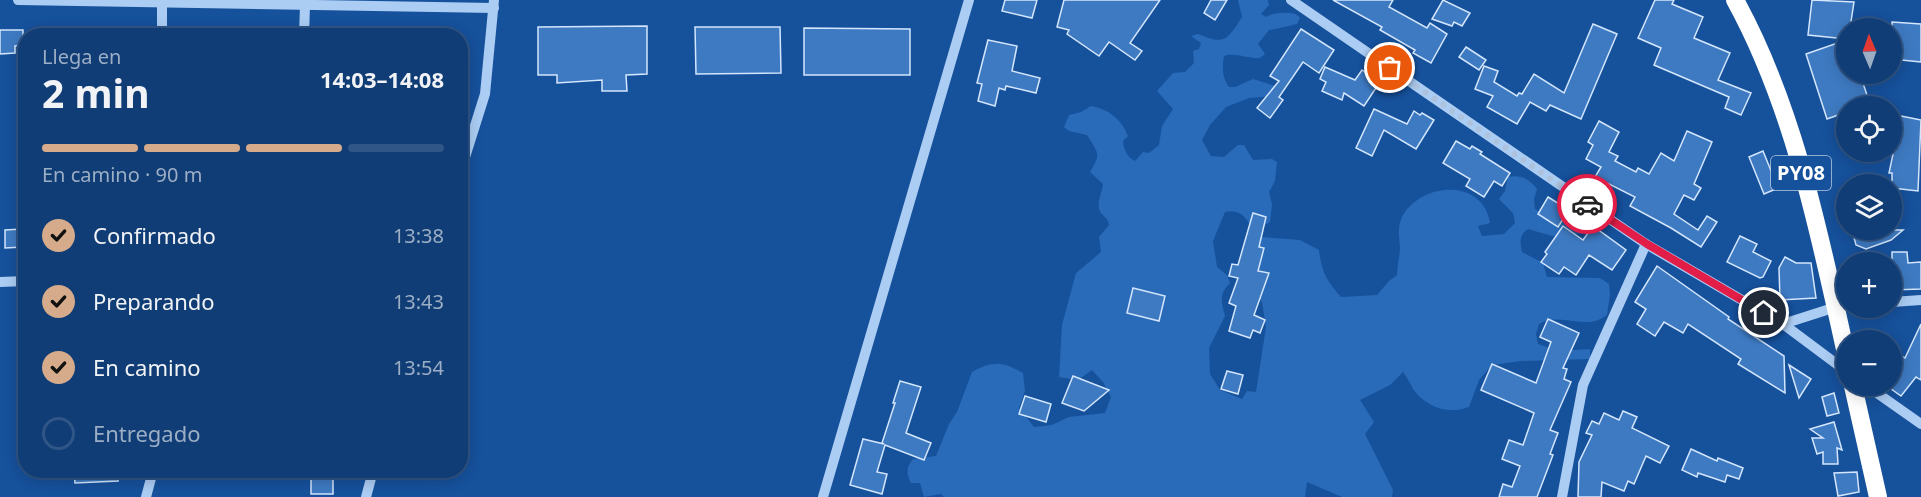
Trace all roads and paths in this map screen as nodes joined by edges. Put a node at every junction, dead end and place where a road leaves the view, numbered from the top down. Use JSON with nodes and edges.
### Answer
{"nodes":[{"id":1,"x":18,"y":0,"type":"edge"},
{"id":2,"x":969,"y":0,"type":"edge"},
{"id":3,"x":1291,"y":0,"type":"edge"},
{"id":4,"x":1735,"y":0,"type":"edge"},
{"id":5,"x":162,"y":2,"type":"edge"},
{"id":6,"x":494,"y":4,"type":"edge"},
{"id":7,"x":305,"y":5,"type":"junction"},
{"id":8,"x":162,"y":28,"type":"edge"},
{"id":9,"x":304,"y":28,"type":"edge"},
{"id":10,"x":468,"y":147,"type":"edge"},
{"id":11,"x":1647,"y":244,"type":"junction"},
{"id":12,"x":18,"y":281,"type":"edge"},
{"id":13,"x":0,"y":282,"type":"edge"},
{"id":14,"x":1836,"y":289,"type":"edge"},
{"id":15,"x":1921,"y":300,"type":"edge"},
{"id":16,"x":1902,"y":302,"type":"edge"},
{"id":17,"x":1836,"y":308,"type":"edge"},
{"id":18,"x":1783,"y":324,"type":"junction"},
{"id":19,"x":1836,"y":364,"type":"edge"},
{"id":20,"x":1855,"y":396,"type":"edge"},
{"id":21,"x":1881,"y":396,"type":"edge"},
{"id":22,"x":1921,"y":424,"type":"edge"},
{"id":23,"x":151,"y":478,"type":"edge"},
{"id":24,"x":371,"y":478,"type":"edge"},
{"id":25,"x":146,"y":497,"type":"edge"},
{"id":26,"x":366,"y":497,"type":"edge"},
{"id":27,"x":823,"y":497,"type":"edge"},
{"id":28,"x":1562,"y":497,"type":"edge"},
{"id":29,"x":1878,"y":497,"type":"edge"}],
"edges":[{"from":1,"to":5,"type":"street"},
{"from":2,"to":27,"type":"street"},
{"from":3,"to":11,"type":"street"},
{"from":4,"to":14,"type":"highway","number":"PY08"},
{"from":5,"to":7,"type":"street"},
{"from":5,"to":8,"type":"street"},
{"from":6,"to":7,"type":"street"},
{"from":6,"to":10,"type":"street"},
{"from":7,"to":9,"type":"street"},
{"from":11,"to":18,"type":"street"},
{"from":11,"to":28,"type":"street"},
{"from":12,"to":13,"type":"street"},
{"from":15,"to":16,"type":"street"},
{"from":17,"to":18,"type":"street"},
{"from":18,"to":19,"type":"street"},
{"from":20,"to":29,"type":"highway"},
{"from":21,"to":22,"type":"street"},
{"from":23,"to":25,"type":"street"},
{"from":24,"to":26,"type":"street"}]}
